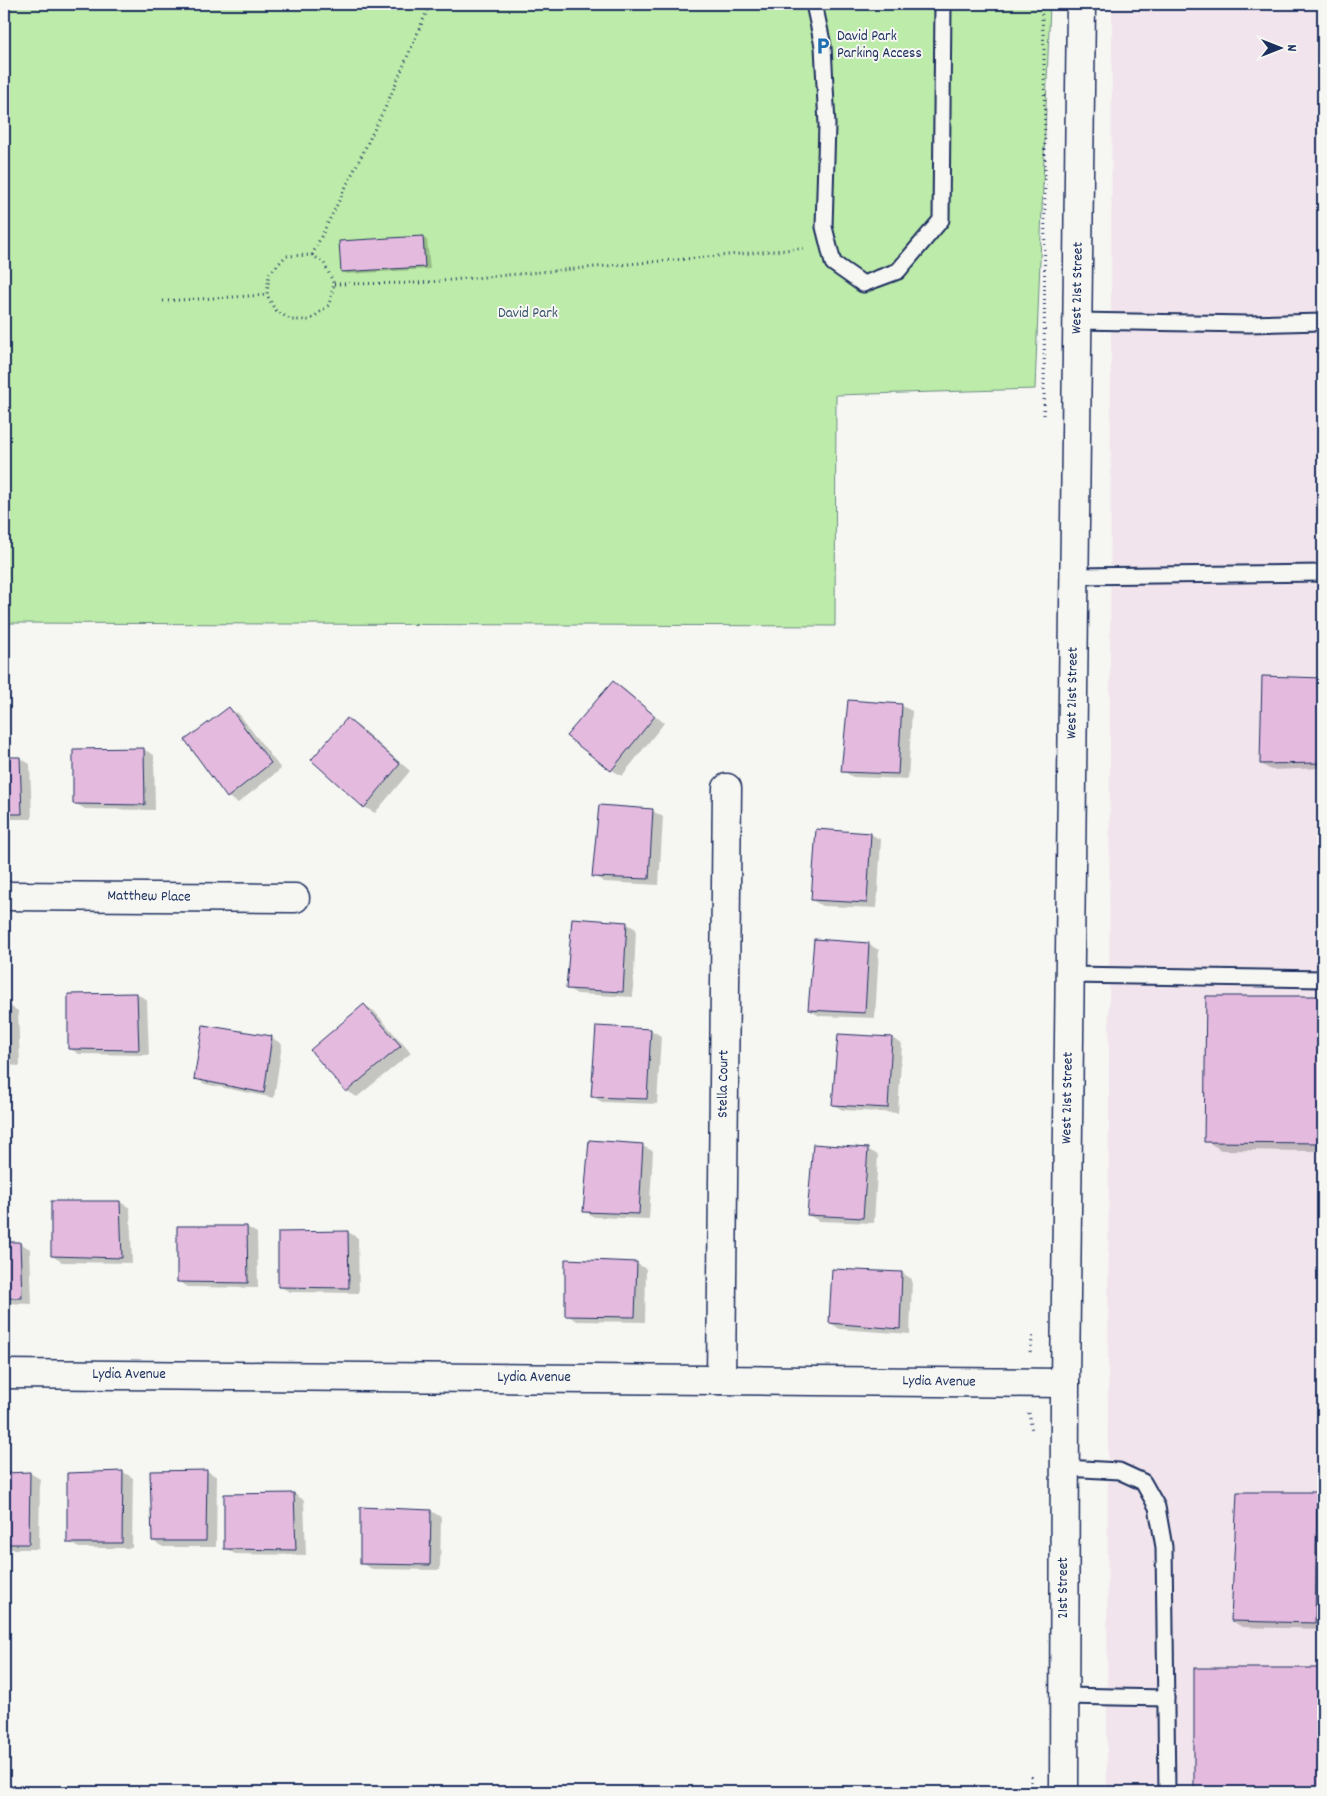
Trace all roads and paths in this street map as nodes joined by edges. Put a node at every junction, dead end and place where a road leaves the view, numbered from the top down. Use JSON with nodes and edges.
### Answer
{"nodes":[{"id":1,"x":430,"y":4,"type":"edge"},
{"id":2,"x":814,"y":4,"type":"edge"},
{"id":3,"x":943,"y":4,"type":"edge"},
{"id":4,"x":1081,"y":4,"type":"edge"},
{"id":5,"x":828,"y":243,"type":"junction"},
{"id":6,"x":312,"y":255,"type":"junction"},
{"id":7,"x":334,"y":284,"type":"junction"},
{"id":8,"x":267,"y":295,"type":"junction"},
{"id":9,"x":163,"y":301,"type":"dead end"},
{"id":10,"x":1077,"y":321,"type":"junction"},
{"id":11,"x":1323,"y":322,"type":"edge"},
{"id":12,"x":1323,"y":573,"type":"edge"},
{"id":13,"x":1075,"y":576,"type":"junction"},
{"id":14,"x":727,"y":788,"type":"dead end"},
{"id":15,"x":4,"y":896,"type":"edge"},
{"id":16,"x":295,"y":898,"type":"dead end"},
{"id":17,"x":1070,"y":975,"type":"junction"},
{"id":18,"x":1323,"y":979,"type":"edge"},
{"id":19,"x":4,"y":1374,"type":"edge"},
{"id":20,"x":722,"y":1380,"type":"junction"},
{"id":21,"x":1065,"y":1383,"type":"junction"},
{"id":22,"x":1064,"y":1468,"type":"junction"},
{"id":23,"x":1064,"y":1696,"type":"junction"},
{"id":24,"x":1166,"y":1698,"type":"junction"},
{"id":25,"x":1064,"y":1792,"type":"edge"},
{"id":26,"x":1167,"y":1792,"type":"edge"}],
"edges":[{"from":1,"to":6,"type":"path"},
{"from":2,"to":5,"type":"lane"},
{"from":3,"to":5,"type":"lane"},
{"from":4,"to":10,"type":"street","name":"West 21st Street"},
{"from":5,"to":7,"type":"path"},
{"from":6,"to":7,"type":"path"},
{"from":6,"to":8,"type":"path"},
{"from":7,"to":8,"type":"path"},
{"from":8,"to":9,"type":"path"},
{"from":10,"to":11,"type":"lane"},
{"from":10,"to":13,"type":"street","name":"West 21st Street"},
{"from":12,"to":13,"type":"lane"},
{"from":13,"to":17,"type":"street","name":"West 21st Street"},
{"from":14,"to":20,"type":"street","name":"Stella Court"},
{"from":15,"to":16,"type":"street","name":"Matthew Place"},
{"from":17,"to":18,"type":"lane"},
{"from":17,"to":21,"type":"street","name":"West 21st Street"},
{"from":19,"to":20,"type":"street","name":"Lydia Avenue"},
{"from":20,"to":21,"type":"street","name":"Lydia Avenue"},
{"from":21,"to":22,"type":"street","name":"21st Street"},
{"from":22,"to":23,"type":"street","name":"21st Street"},
{"from":22,"to":24,"type":"lane"},
{"from":23,"to":24,"type":"lane"},
{"from":23,"to":25,"type":"street","name":"21st Street"},
{"from":24,"to":26,"type":"lane"}]}
